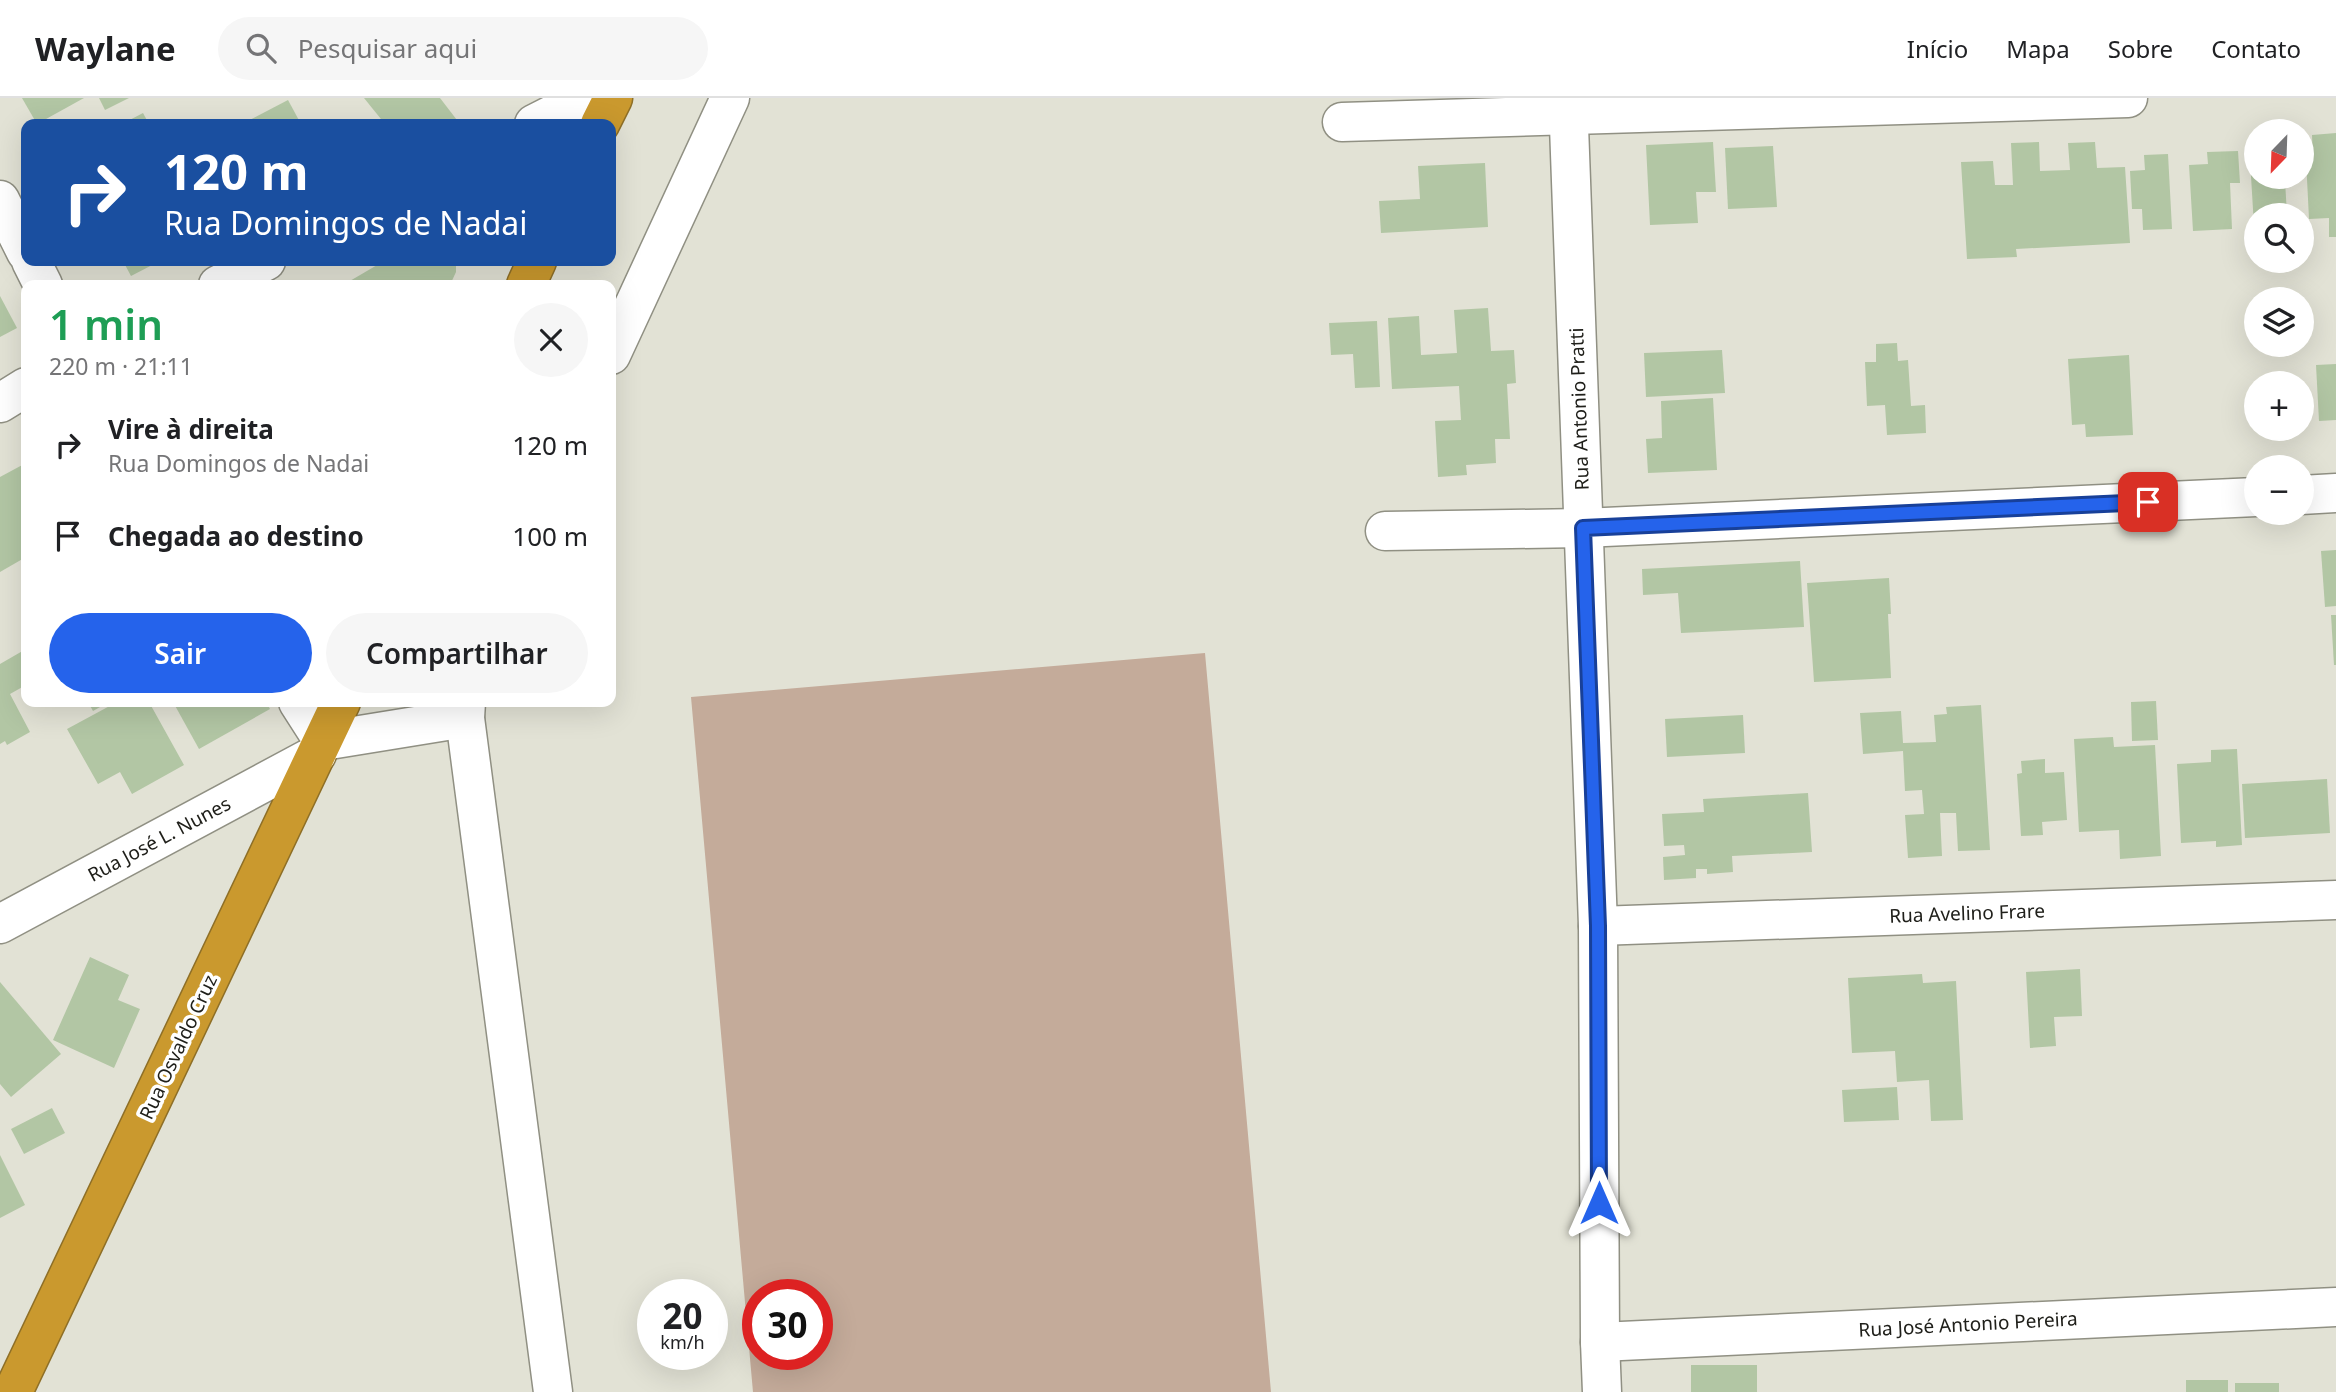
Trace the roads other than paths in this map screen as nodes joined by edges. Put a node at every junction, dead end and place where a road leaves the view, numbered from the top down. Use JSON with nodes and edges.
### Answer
{"nodes":[{"id":1,"x":585,"y":98,"type":"edge"},
{"id":2,"x":613,"y":98,"type":"edge"},
{"id":3,"x":730,"y":98,"type":"edge"},
{"id":4,"x":2128,"y":98,"type":"edge"},
{"id":5,"x":1569,"y":106,"type":"edge"},
{"id":6,"x":544,"y":119,"type":"edge"},
{"id":7,"x":602,"y":119,"type":"edge"},
{"id":8,"x":1342,"y":122,"type":"dead end"},
{"id":9,"x":0,"y":200,"type":"edge"},
{"id":10,"x":21,"y":242,"type":"edge"},
{"id":11,"x":256,"y":266,"type":"edge"},
{"id":12,"x":228,"y":280,"type":"edge"},
{"id":13,"x":616,"y":344,"type":"edge"},
{"id":14,"x":21,"y":390,"type":"edge"},
{"id":15,"x":0,"y":403,"type":"edge"},
{"id":16,"x":2336,"y":493,"type":"edge"},
{"id":17,"x":2314,"y":494,"type":"edge"},
{"id":18,"x":2244,"y":498,"type":"edge"},
{"id":19,"x":1583,"y":528,"type":"junction"},
{"id":20,"x":1385,"y":531,"type":"dead end"},
{"id":21,"x":301,"y":707,"type":"edge"},
{"id":22,"x":339,"y":707,"type":"edge"},
{"id":23,"x":465,"y":710,"type":"edge"},
{"id":24,"x":320,"y":748,"type":"junction"},
{"id":25,"x":2336,"y":900,"type":"edge"},
{"id":26,"x":0,"y":924,"type":"edge"},
{"id":27,"x":1598,"y":926,"type":"junction"},
{"id":28,"x":2336,"y":1307,"type":"edge"},
{"id":29,"x":1600,"y":1342,"type":"junction"},
{"id":30,"x":13,"y":1392,"type":"edge"},
{"id":31,"x":553,"y":1392,"type":"edge"},
{"id":32,"x":1602,"y":1392,"type":"edge"}],
"edges":[{"from":1,"to":6,"type":"street"},
{"from":2,"to":7,"type":"highway"},
{"from":3,"to":13,"type":"street"},
{"from":4,"to":5,"type":"street"},
{"from":5,"to":8,"type":"street"},
{"from":5,"to":19,"type":"street","name":"Rua Antonio Pratti"},
{"from":9,"to":10,"type":"street"},
{"from":11,"to":12,"type":"street"},
{"from":14,"to":15,"type":"street"},
{"from":16,"to":17,"type":"street"},
{"from":18,"to":19,"type":"street"},
{"from":19,"to":20,"type":"street"},
{"from":19,"to":27,"type":"street","name":"Rua Antonio Pratti"},
{"from":21,"to":24,"type":"street"},
{"from":22,"to":24,"type":"highway","name":"Rua Osvaldo Cruz"},
{"from":23,"to":24,"type":"street","name":"Rua José L. Nunes"},
{"from":23,"to":31,"type":"street"},
{"from":24,"to":26,"type":"street","name":"Rua José L. Nunes"},
{"from":24,"to":30,"type":"highway","name":"Rua Osvaldo Cruz"},
{"from":25,"to":27,"type":"street","name":"Rua Avelino Frare"},
{"from":27,"to":29,"type":"street","name":"Rua Antonio Pratti"},
{"from":28,"to":29,"type":"street","name":"Rua José Antonio Pereira"},
{"from":29,"to":32,"type":"street","name":"Rua Antonio Pratti"}]}
